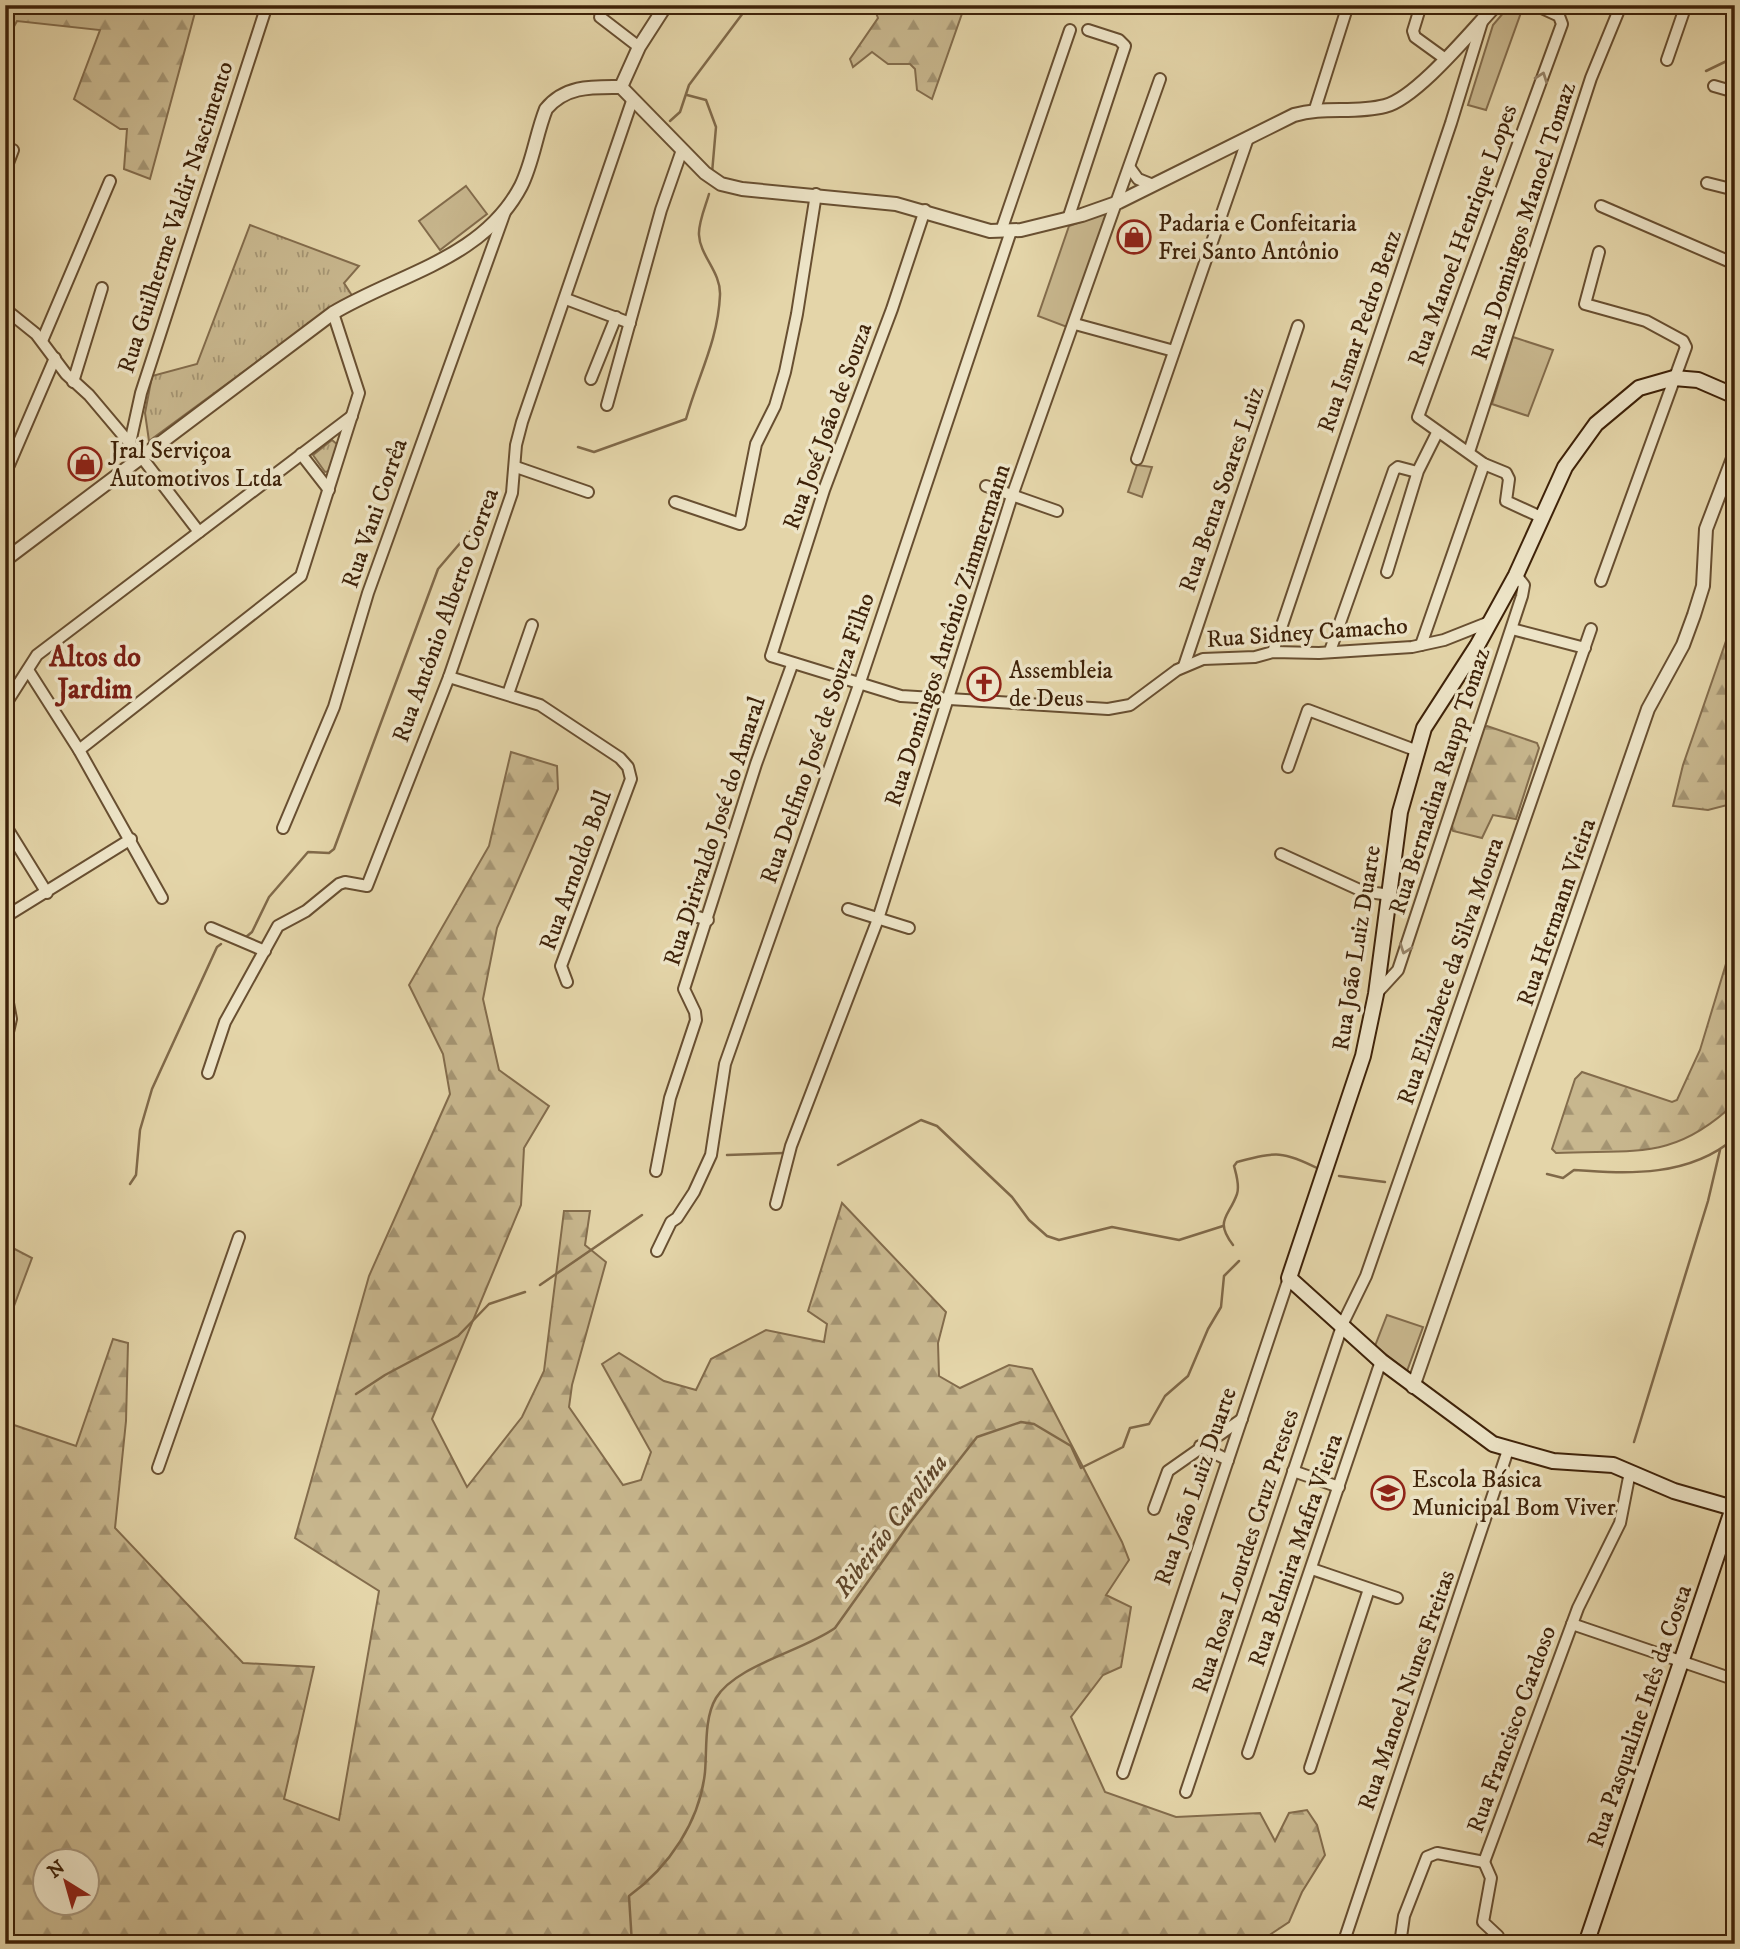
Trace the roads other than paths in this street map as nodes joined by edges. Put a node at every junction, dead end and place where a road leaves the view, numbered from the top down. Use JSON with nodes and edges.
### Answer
{"nodes":[{"id":1,"x":267,"y":5,"type":"edge"},
{"id":2,"x":666,"y":5,"type":"edge"},
{"id":3,"x":1348,"y":5,"type":"edge"},
{"id":4,"x":1421,"y":5,"type":"edge"},
{"id":5,"x":1496,"y":5,"type":"edge"},
{"id":6,"x":1535,"y":5,"type":"edge"},
{"id":7,"x":1621,"y":5,"type":"edge"},
{"id":8,"x":1686,"y":5,"type":"edge"},
{"id":9,"x":600,"y":17,"type":"dead end"},
{"id":10,"x":1482,"y":22,"type":"junction"},
{"id":11,"x":1070,"y":30,"type":"dead end"},
{"id":12,"x":1088,"y":30,"type":"dead end"},
{"id":13,"x":639,"y":47,"type":"junction"},
{"id":14,"x":1444,"y":58,"type":"junction"},
{"id":15,"x":1667,"y":60,"type":"dead end"},
{"id":16,"x":1160,"y":79,"type":"dead end"},
{"id":17,"x":1714,"y":86,"type":"dead end"},
{"id":18,"x":621,"y":87,"type":"junction"},
{"id":19,"x":1735,"y":92,"type":"edge"},
{"id":20,"x":632,"y":101,"type":"junction"},
{"id":21,"x":1315,"y":109,"type":"junction"},
{"id":22,"x":1248,"y":138,"type":"junction"},
{"id":23,"x":13,"y":150,"type":"dead end"},
{"id":24,"x":682,"y":150,"type":"junction"},
{"id":25,"x":1130,"y":168,"type":"junction"},
{"id":26,"x":5,"y":171,"type":"edge"},
{"id":27,"x":110,"y":181,"type":"dead end"},
{"id":28,"x":1707,"y":183,"type":"dead end"},
{"id":29,"x":1153,"y":185,"type":"junction"},
{"id":30,"x":1735,"y":190,"type":"edge"},
{"id":31,"x":816,"y":194,"type":"junction"},
{"id":32,"x":1119,"y":201,"type":"junction"},
{"id":33,"x":1601,"y":206,"type":"dead end"},
{"id":34,"x":925,"y":210,"type":"junction"},
{"id":35,"x":505,"y":212,"type":"junction"},
{"id":36,"x":1068,"y":219,"type":"junction"},
{"id":37,"x":1006,"y":231,"type":"junction"},
{"id":38,"x":1599,"y":252,"type":"dead end"},
{"id":39,"x":1735,"y":264,"type":"edge"},
{"id":40,"x":102,"y":288,"type":"dead end"},
{"id":41,"x":566,"y":299,"type":"junction"},
{"id":42,"x":5,"y":309,"type":"edge"},
{"id":43,"x":334,"y":313,"type":"junction"},
{"id":44,"x":616,"y":317,"type":"junction"},
{"id":45,"x":630,"y":323,"type":"junction"},
{"id":46,"x":1075,"y":324,"type":"junction"},
{"id":47,"x":1298,"y":326,"type":"dead end"},
{"id":48,"x":42,"y":341,"type":"junction"},
{"id":49,"x":1174,"y":351,"type":"junction"},
{"id":50,"x":55,"y":358,"type":"junction"},
{"id":51,"x":1674,"y":378,"type":"junction"},
{"id":52,"x":591,"y":379,"type":"dead end"},
{"id":53,"x":74,"y":382,"type":"junction"},
{"id":54,"x":1735,"y":396,"type":"edge"},
{"id":55,"x":607,"y":405,"type":"dead end"},
{"id":56,"x":352,"y":416,"type":"junction"},
{"id":57,"x":1437,"y":433,"type":"junction"},
{"id":58,"x":130,"y":443,"type":"junction"},
{"id":59,"x":1469,"y":452,"type":"junction"},
{"id":60,"x":1735,"y":453,"type":"edge"},
{"id":61,"x":301,"y":454,"type":"junction"},
{"id":62,"x":143,"y":458,"type":"junction"},
{"id":63,"x":1137,"y":459,"type":"dead end"},
{"id":64,"x":1484,"y":464,"type":"junction"},
{"id":65,"x":9,"y":465,"type":"dead end"},
{"id":66,"x":516,"y":467,"type":"junction"},
{"id":67,"x":1418,"y":472,"type":"junction"},
{"id":68,"x":986,"y":485,"type":"dead end"},
{"id":69,"x":329,"y":490,"type":"junction"},
{"id":70,"x":588,"y":492,"type":"dead end"},
{"id":71,"x":1012,"y":496,"type":"junction"},
{"id":72,"x":675,"y":502,"type":"dead end"},
{"id":73,"x":1057,"y":511,"type":"dead end"},
{"id":74,"x":1543,"y":518,"type":"junction"},
{"id":75,"x":199,"y":532,"type":"junction"},
{"id":76,"x":5,"y":560,"type":"edge"},
{"id":77,"x":1387,"y":572,"type":"dead end"},
{"id":78,"x":1516,"y":575,"type":"junction"},
{"id":79,"x":1601,"y":581,"type":"dead end"},
{"id":80,"x":1487,"y":623,"type":"junction"},
{"id":81,"x":532,"y":625,"type":"dead end"},
{"id":82,"x":1512,"y":628,"type":"junction"},
{"id":83,"x":1591,"y":629,"type":"dead end"},
{"id":84,"x":1421,"y":645,"type":"junction"},
{"id":85,"x":1586,"y":649,"type":"junction"},
{"id":86,"x":1331,"y":651,"type":"junction"},
{"id":87,"x":1273,"y":652,"type":"junction"},
{"id":88,"x":771,"y":656,"type":"joint"},
{"id":89,"x":792,"y":665,"type":"junction"},
{"id":90,"x":1184,"y":666,"type":"junction"},
{"id":91,"x":28,"y":670,"type":"junction"},
{"id":92,"x":449,"y":677,"type":"junction"},
{"id":93,"x":859,"y":685,"type":"junction"},
{"id":94,"x":508,"y":694,"type":"junction"},
{"id":95,"x":947,"y":698,"type":"junction"},
{"id":96,"x":5,"y":705,"type":"edge"},
{"id":97,"x":79,"y":750,"type":"junction"},
{"id":98,"x":1415,"y":750,"type":"junction"},
{"id":99,"x":1288,"y":767,"type":"dead end"},
{"id":100,"x":5,"y":825,"type":"edge"},
{"id":101,"x":283,"y":828,"type":"dead end"},
{"id":102,"x":131,"y":839,"type":"junction"},
{"id":103,"x":1281,"y":854,"type":"dead end"},
{"id":104,"x":47,"y":893,"type":"junction"},
{"id":105,"x":1390,"y":895,"type":"junction"},
{"id":106,"x":162,"y":898,"type":"dead end"},
{"id":107,"x":848,"y":909,"type":"dead end"},
{"id":108,"x":685,"y":913,"type":"dead end"},
{"id":109,"x":5,"y":917,"type":"edge"},
{"id":110,"x":878,"y":919,"type":"junction"},
{"id":111,"x":708,"y":920,"type":"junction"},
{"id":112,"x":211,"y":928,"type":"dead end"},
{"id":113,"x":909,"y":928,"type":"dead end"},
{"id":114,"x":265,"y":951,"type":"junction"},
{"id":115,"x":567,"y":982,"type":"dead end"},
{"id":116,"x":5,"y":987,"type":"edge"},
{"id":117,"x":1376,"y":994,"type":"junction"},
{"id":118,"x":5,"y":1045,"type":"edge"},
{"id":119,"x":208,"y":1073,"type":"dead end"},
{"id":120,"x":656,"y":1171,"type":"dead end"},
{"id":121,"x":776,"y":1205,"type":"dead end"},
{"id":122,"x":239,"y":1237,"type":"dead end"},
{"id":123,"x":657,"y":1251,"type":"dead end"},
{"id":124,"x":1289,"y":1278,"type":"junction"},
{"id":125,"x":1343,"y":1323,"type":"junction"},
{"id":126,"x":1381,"y":1361,"type":"junction"},
{"id":127,"x":1413,"y":1387,"type":"junction"},
{"id":128,"x":1242,"y":1419,"type":"junction"},
{"id":129,"x":1200,"y":1446,"type":"junction"},
{"id":130,"x":1508,"y":1450,"type":"junction"},
{"id":131,"x":1228,"y":1460,"type":"junction"},
{"id":132,"x":159,"y":1468,"type":"dead end"},
{"id":133,"x":1293,"y":1471,"type":"junction"},
{"id":134,"x":1630,"y":1472,"type":"junction"},
{"id":135,"x":1339,"y":1487,"type":"junction"},
{"id":136,"x":1734,"y":1506,"type":"edge"},
{"id":137,"x":1153,"y":1509,"type":"dead end"},
{"id":138,"x":1312,"y":1569,"type":"junction"},
{"id":139,"x":1369,"y":1589,"type":"junction"},
{"id":140,"x":1397,"y":1598,"type":"dead end"},
{"id":141,"x":1572,"y":1624,"type":"junction"},
{"id":142,"x":1681,"y":1661,"type":"junction"},
{"id":143,"x":1730,"y":1678,"type":"dead end"},
{"id":144,"x":1248,"y":1753,"type":"dead end"},
{"id":145,"x":1310,"y":1768,"type":"dead end"},
{"id":146,"x":1123,"y":1773,"type":"dead end"},
{"id":147,"x":1186,"y":1792,"type":"dead end"},
{"id":148,"x":1484,"y":1862,"type":"junction"},
{"id":149,"x":1498,"y":1936,"type":"dead end"},
{"id":150,"x":1343,"y":1944,"type":"edge"},
{"id":151,"x":1400,"y":1944,"type":"edge"},
{"id":152,"x":1586,"y":1944,"type":"edge"}],
"edges":[{"from":1,"to":58,"type":"street","name":"Rua Guilherme Valdir Nascimento"},
{"from":2,"to":13,"type":"street"},
{"from":3,"to":21,"type":"street"},
{"from":4,"to":14,"type":"street"},
{"from":5,"to":10,"type":"street"},
{"from":57,"to":6,"type":"street","name":"Rua Manoel Henrique Lopes","one_way":true},
{"from":7,"to":59,"type":"street","name":"Rua Domingos Manoel Tomaz"},
{"from":8,"to":15,"type":"street"},
{"from":9,"to":13,"type":"street"},
{"from":10,"to":14,"type":"street"},
{"from":10,"to":87,"type":"street","name":"Rua Ismar Pedro Benz"},
{"from":11,"to":37,"type":"street","name":"Rua Delfino José de Souza Filho"},
{"from":12,"to":36,"type":"street"},
{"from":13,"to":18,"type":"street"},
{"from":14,"to":21,"type":"street"},
{"from":16,"to":25,"type":"street","name":"Rua Domingos Antônio Zimmermann"},
{"from":17,"to":19,"type":"street"},
{"from":18,"to":20,"type":"street"},
{"from":18,"to":35,"type":"street"},
{"from":20,"to":24,"type":"street"},
{"from":20,"to":41,"type":"street","name":"Rua Antônio Alberto Correa"},
{"from":21,"to":22,"type":"street"},
{"from":22,"to":29,"type":"street"},
{"from":22,"to":49,"type":"street"},
{"from":23,"to":26,"type":"street"},
{"from":24,"to":31,"type":"street"},
{"from":24,"to":45,"type":"street"},
{"from":25,"to":29,"type":"street"},
{"from":25,"to":32,"type":"street","name":"Rua Domingos Antônio Zimmermann"},
{"from":27,"to":48,"type":"street"},
{"from":28,"to":30,"type":"street"},
{"from":29,"to":32,"type":"street"},
{"from":31,"to":34,"type":"street"},
{"from":31,"to":72,"type":"street"},
{"from":32,"to":36,"type":"street"},
{"from":32,"to":46,"type":"street","name":"Rua Domingos Antônio Zimmermann"},
{"from":33,"to":39,"type":"street"},
{"from":34,"to":37,"type":"street"},
{"from":34,"to":88,"type":"street","name":"Rua José João de Souza"},
{"from":35,"to":43,"type":"street"},
{"from":35,"to":101,"type":"street","name":"Rua Vani Corrêa"},
{"from":36,"to":37,"type":"street"},
{"from":37,"to":93,"type":"street","name":"Rua Delfino José de Souza Filho"},
{"from":38,"to":51,"type":"street"},
{"from":40,"to":53,"type":"street"},
{"from":41,"to":44,"type":"street"},
{"from":41,"to":66,"type":"street","name":"Rua Antônio Alberto Correa"},
{"from":42,"to":48,"type":"street"},
{"from":43,"to":56,"type":"street"},
{"from":43,"to":62,"type":"street"},
{"from":44,"to":45,"type":"street"},
{"from":44,"to":52,"type":"street"},
{"from":45,"to":55,"type":"street"},
{"from":46,"to":49,"type":"street"},
{"from":46,"to":71,"type":"street","name":"Rua Domingos Antônio Zimmermann"},
{"from":47,"to":90,"type":"street","name":"Rua Benta Soares Luiz"},
{"from":48,"to":50,"type":"street"},
{"from":49,"to":63,"type":"street"},
{"from":50,"to":53,"type":"street"},
{"from":50,"to":65,"type":"street"},
{"from":51,"to":54,"type":"main road","name":"Rua João Luiz Duarte"},
{"from":51,"to":74,"type":"main road","name":"Rua João Luiz Duarte"},
{"from":51,"to":79,"type":"street"},
{"from":53,"to":58,"type":"street"},
{"from":56,"to":61,"type":"street"},
{"from":56,"to":69,"type":"street"},
{"from":57,"to":59,"type":"street","name":"Rua Manoel Henrique Lopes"},
{"from":57,"to":67,"type":"street"},
{"from":58,"to":62,"type":"street"},
{"from":59,"to":64,"type":"street","name":"Rua Manoel Henrique Lopes"},
{"from":60,"to":127,"type":"street","name":"Rua Hermann Vieira"},
{"from":61,"to":69,"type":"street"},
{"from":61,"to":75,"type":"street"},
{"from":62,"to":75,"type":"street"},
{"from":62,"to":76,"type":"street"},
{"from":64,"to":74,"type":"street","name":"Rua Manoel Henrique Lopes"},
{"from":64,"to":84,"type":"street"},
{"from":66,"to":70,"type":"street"},
{"from":66,"to":92,"type":"street","name":"Rua Antônio Alberto Correa"},
{"from":67,"to":77,"type":"street"},
{"from":67,"to":86,"type":"street"},
{"from":68,"to":71,"type":"street"},
{"from":69,"to":97,"type":"street"},
{"from":71,"to":73,"type":"street"},
{"from":71,"to":95,"type":"street","name":"Rua Domingos Antônio Zimmermann"},
{"from":74,"to":78,"type":"main road","name":"Rua João Luiz Duarte"},
{"from":75,"to":91,"type":"street"},
{"from":78,"to":80,"type":"main road","name":"Rua João Luiz Duarte"},
{"from":78,"to":82,"type":"street","name":"Rua Bernadina Raupp Tomaz"},
{"from":80,"to":84,"type":"street","name":"Rua Sidney Camacho"},
{"from":80,"to":98,"type":"main road","name":"Rua João Luiz Duarte"},
{"from":81,"to":94,"type":"street"},
{"from":82,"to":85,"type":"street"},
{"from":82,"to":117,"type":"street","name":"Rua Bernadina Raupp Tomaz","one_way":true},
{"from":83,"to":85,"type":"street","name":"Rua Elizabete da Silva Moura"},
{"from":84,"to":86,"type":"street","name":"Rua Sidney Camacho"},
{"from":85,"to":125,"type":"street","name":"Rua Elizabete da Silva Moura"},
{"from":86,"to":87,"type":"street","name":"Rua Sidney Camacho"},
{"from":87,"to":90,"type":"street","name":"Rua Sidney Camacho"},
{"from":88,"to":89,"type":"street","name":"Rua Sidney Camacho"},
{"from":89,"to":93,"type":"street","name":"Rua Sidney Camacho"},
{"from":89,"to":111,"type":"street","name":"Rua Dirivaldo José do Amaral"},
{"from":90,"to":95,"type":"street","name":"Rua Sidney Camacho"},
{"from":91,"to":96,"type":"street"},
{"from":91,"to":97,"type":"street"},
{"from":92,"to":94,"type":"street","name":"Rua Arnoldo Boll"},
{"from":92,"to":114,"type":"street","name":"Rua Antônio Alberto Correa"},
{"from":93,"to":95,"type":"street","name":"Rua Sidney Camacho"},
{"from":93,"to":123,"type":"street","name":"Rua Delfino José de Souza Filho"},
{"from":94,"to":115,"type":"street","name":"Rua Arnoldo Boll"},
{"from":95,"to":110,"type":"street","name":"Rua Domingos Antônio Zimmermann"},
{"from":97,"to":102,"type":"street"},
{"from":98,"to":99,"type":"street"},
{"from":98,"to":105,"type":"main road","name":"Rua João Luiz Duarte"},
{"from":100,"to":104,"type":"street"},
{"from":102,"to":104,"type":"street"},
{"from":102,"to":106,"type":"street"},
{"from":103,"to":105,"type":"street"},
{"from":104,"to":109,"type":"street"},
{"from":105,"to":117,"type":"main road","name":"Rua João Luiz Duarte"},
{"from":107,"to":110,"type":"street"},
{"from":108,"to":111,"type":"street"},
{"from":110,"to":113,"type":"street"},
{"from":110,"to":121,"type":"street","name":"Rua Domingos Antônio Zimmermann"},
{"from":111,"to":120,"type":"street","name":"Rua Dirivaldo José do Amaral"},
{"from":112,"to":114,"type":"street"},
{"from":114,"to":119,"type":"street","name":"Rua Antônio Alberto Correa"},
{"from":116,"to":118,"type":"street"},
{"from":117,"to":124,"type":"main road","name":"Rua João Luiz Duarte"},
{"from":122,"to":132,"type":"street"},
{"from":124,"to":125,"type":"main road"},
{"from":124,"to":128,"type":"street","name":"Rua João Luiz Duarte"},
{"from":125,"to":126,"type":"main road"},
{"from":125,"to":133,"type":"street","name":"Rua Rosa Lourdes Cruz Prestes"},
{"from":126,"to":127,"type":"main road"},
{"from":126,"to":135,"type":"street","name":"Rua Belmira Mafra Vieira"},
{"from":127,"to":130,"type":"main road"},
{"from":128,"to":129,"type":"street"},
{"from":128,"to":131,"type":"street","name":"Rua João Luiz Duarte"},
{"from":129,"to":131,"type":"street"},
{"from":129,"to":137,"type":"street"},
{"from":130,"to":134,"type":"main road"},
{"from":130,"to":150,"type":"street","name":"Rua Manoel Nunes Freitas"},
{"from":131,"to":146,"type":"street","name":"Rua João Luiz Duarte"},
{"from":133,"to":135,"type":"street"},
{"from":133,"to":147,"type":"street","name":"Rua Rosa Lourdes Cruz Prestes"},
{"from":134,"to":136,"type":"main road"},
{"from":134,"to":141,"type":"street","name":"Rua Francisco Cardoso"},
{"from":135,"to":138,"type":"street","name":"Rua Belmira Mafra Vieira"},
{"from":136,"to":142,"type":"main road","name":"Rua Pasqualine Inês da Costa"},
{"from":138,"to":139,"type":"street"},
{"from":138,"to":144,"type":"street","name":"Rua Belmira Mafra Vieira"},
{"from":139,"to":140,"type":"street"},
{"from":139,"to":145,"type":"street"},
{"from":141,"to":142,"type":"street"},
{"from":141,"to":148,"type":"street","name":"Rua Francisco Cardoso"},
{"from":142,"to":143,"type":"street"},
{"from":142,"to":152,"type":"main road","name":"Rua Pasqualine Inês da Costa"},
{"from":148,"to":149,"type":"street"},
{"from":148,"to":151,"type":"street","name":"Rua Francisco Cardoso"}]}
